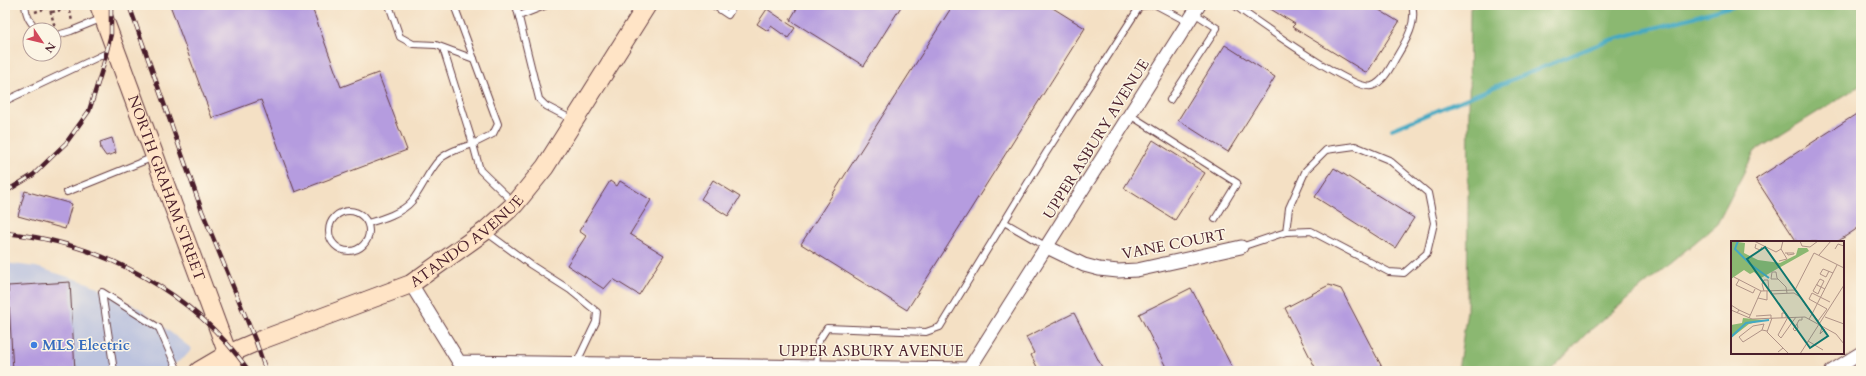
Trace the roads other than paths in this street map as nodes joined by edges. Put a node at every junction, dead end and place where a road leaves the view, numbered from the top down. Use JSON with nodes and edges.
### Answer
{"nodes":[{"id":1,"x":25,"y":5,"type":"edge"},
{"id":2,"x":390,"y":5,"type":"edge"},
{"id":3,"x":454,"y":5,"type":"edge"},
{"id":4,"x":516,"y":5,"type":"edge"},
{"id":5,"x":547,"y":5,"type":"edge"},
{"id":6,"x":713,"y":5,"type":"edge"},
{"id":7,"x":734,"y":5,"type":"edge"},
{"id":8,"x":1150,"y":5,"type":"edge"},
{"id":9,"x":1156,"y":5,"type":"edge"},
{"id":10,"x":1234,"y":5,"type":"edge"},
{"id":11,"x":1412,"y":5,"type":"edge"},
{"id":12,"x":646,"y":6,"type":"edge"},
{"id":13,"x":1244,"y":8,"type":"edge"},
{"id":14,"x":102,"y":11,"type":"edge"},
{"id":15,"x":1194,"y":13,"type":"edge"},
{"id":16,"x":519,"y":16,"type":"junction"},
{"id":17,"x":30,"y":22,"type":"edge"},
{"id":18,"x":62,"y":34,"type":"edge"},
{"id":19,"x":116,"y":48,"type":"junction"},
{"id":20,"x":443,"y":48,"type":"junction"},
{"id":21,"x":474,"y":59,"type":"junction"},
{"id":22,"x":1170,"y":100,"type":"dead end"},
{"id":23,"x":5,"y":101,"type":"edge"},
{"id":24,"x":1130,"y":115,"type":"junction"},
{"id":25,"x":575,"y":120,"type":"junction"},
{"id":26,"x":473,"y":144,"type":"junction"},
{"id":27,"x":155,"y":156,"type":"junction"},
{"id":28,"x":67,"y":192,"type":"dead end"},
{"id":29,"x":515,"y":204,"type":"junction"},
{"id":30,"x":1215,"y":219,"type":"dead end"},
{"id":31,"x":1004,"y":222,"type":"junction"},
{"id":32,"x":368,"y":223,"type":"junction"},
{"id":33,"x":485,"y":231,"type":"junction"},
{"id":34,"x":1286,"y":232,"type":"junction"},
{"id":35,"x":1047,"y":247,"type":"junction"},
{"id":36,"x":1241,"y":247,"type":"joint"},
{"id":37,"x":411,"y":284,"type":"junction"},
{"id":38,"x":1861,"y":352,"type":"edge"},
{"id":39,"x":228,"y":354,"type":"junction"},
{"id":40,"x":576,"y":364,"type":"junction"},
{"id":41,"x":461,"y":367,"type":"edge"},
{"id":42,"x":816,"y":367,"type":"junction"},
{"id":43,"x":970,"y":370,"type":"edge"},
{"id":44,"x":114,"y":371,"type":"edge"},
{"id":45,"x":178,"y":371,"type":"edge"},
{"id":46,"x":199,"y":371,"type":"edge"},
{"id":47,"x":234,"y":371,"type":"edge"},
{"id":48,"x":1832,"y":371,"type":"edge"}],
"edges":[{"from":1,"to":17,"type":"lane"},
{"from":2,"to":20,"type":"lane"},
{"from":3,"to":21,"type":"lane"},
{"from":4,"to":16,"type":"lane"},
{"from":5,"to":16,"type":"lane"},
{"from":6,"to":7,"type":"lane"},
{"from":8,"to":31,"type":"lane"},
{"from":9,"to":15,"type":"lane"},
{"from":10,"to":13,"type":"lane"},
{"from":11,"to":13,"type":"lane"},
{"from":12,"to":25,"type":"main road","name":"ATANDO AVENUE"},
{"from":14,"to":18,"type":"lane"},
{"from":14,"to":19,"type":"main road","name":"NORTH GRAHAM STREET"},
{"from":15,"to":22,"type":"lane"},
{"from":15,"to":24,"type":"street","name":"UPPER ASBURY AVENUE"},
{"from":16,"to":25,"type":"lane"},
{"from":19,"to":23,"type":"lane"},
{"from":19,"to":27,"type":"main road","name":"NORTH GRAHAM STREET"},
{"from":20,"to":21,"type":"lane"},
{"from":20,"to":26,"type":"lane"},
{"from":21,"to":26,"type":"lane"},
{"from":24,"to":30,"type":"lane"},
{"from":24,"to":35,"type":"street","name":"UPPER ASBURY AVENUE"},
{"from":25,"to":29,"type":"main road","name":"ATANDO AVENUE"},
{"from":26,"to":29,"type":"lane"},
{"from":26,"to":32,"type":"lane"},
{"from":27,"to":28,"type":"lane"},
{"from":27,"to":39,"type":"main road","name":"NORTH GRAHAM STREET"},
{"from":29,"to":33,"type":"main road","name":"ATANDO AVENUE"},
{"from":31,"to":35,"type":"lane"},
{"from":31,"to":42,"type":"lane"},
{"from":32,"to":32,"type":"lane"},
{"from":33,"to":37,"type":"main road","name":"ATANDO AVENUE"},
{"from":33,"to":40,"type":"lane"},
{"from":34,"to":34,"type":"lane"},
{"from":34,"to":36,"type":"lane"},
{"from":35,"to":36,"type":"street","name":"VANE COURT"},
{"from":35,"to":43,"type":"street","name":"UPPER ASBURY AVENUE"},
{"from":37,"to":39,"type":"main road","name":"ATANDO AVENUE"},
{"from":37,"to":41,"type":"street","name":"UPPER ASBURY AVENUE"},
{"from":38,"to":48,"type":"street"},
{"from":39,"to":46,"type":"main road","name":"ATANDO AVENUE"},
{"from":39,"to":47,"type":"main road","name":"NORTH GRAHAM STREET"},
{"from":40,"to":41,"type":"street","name":"UPPER ASBURY AVENUE"},
{"from":40,"to":42,"type":"street","name":"UPPER ASBURY AVENUE"},
{"from":42,"to":43,"type":"street","name":"UPPER ASBURY AVENUE"},
{"from":44,"to":45,"type":"lane"}]}
